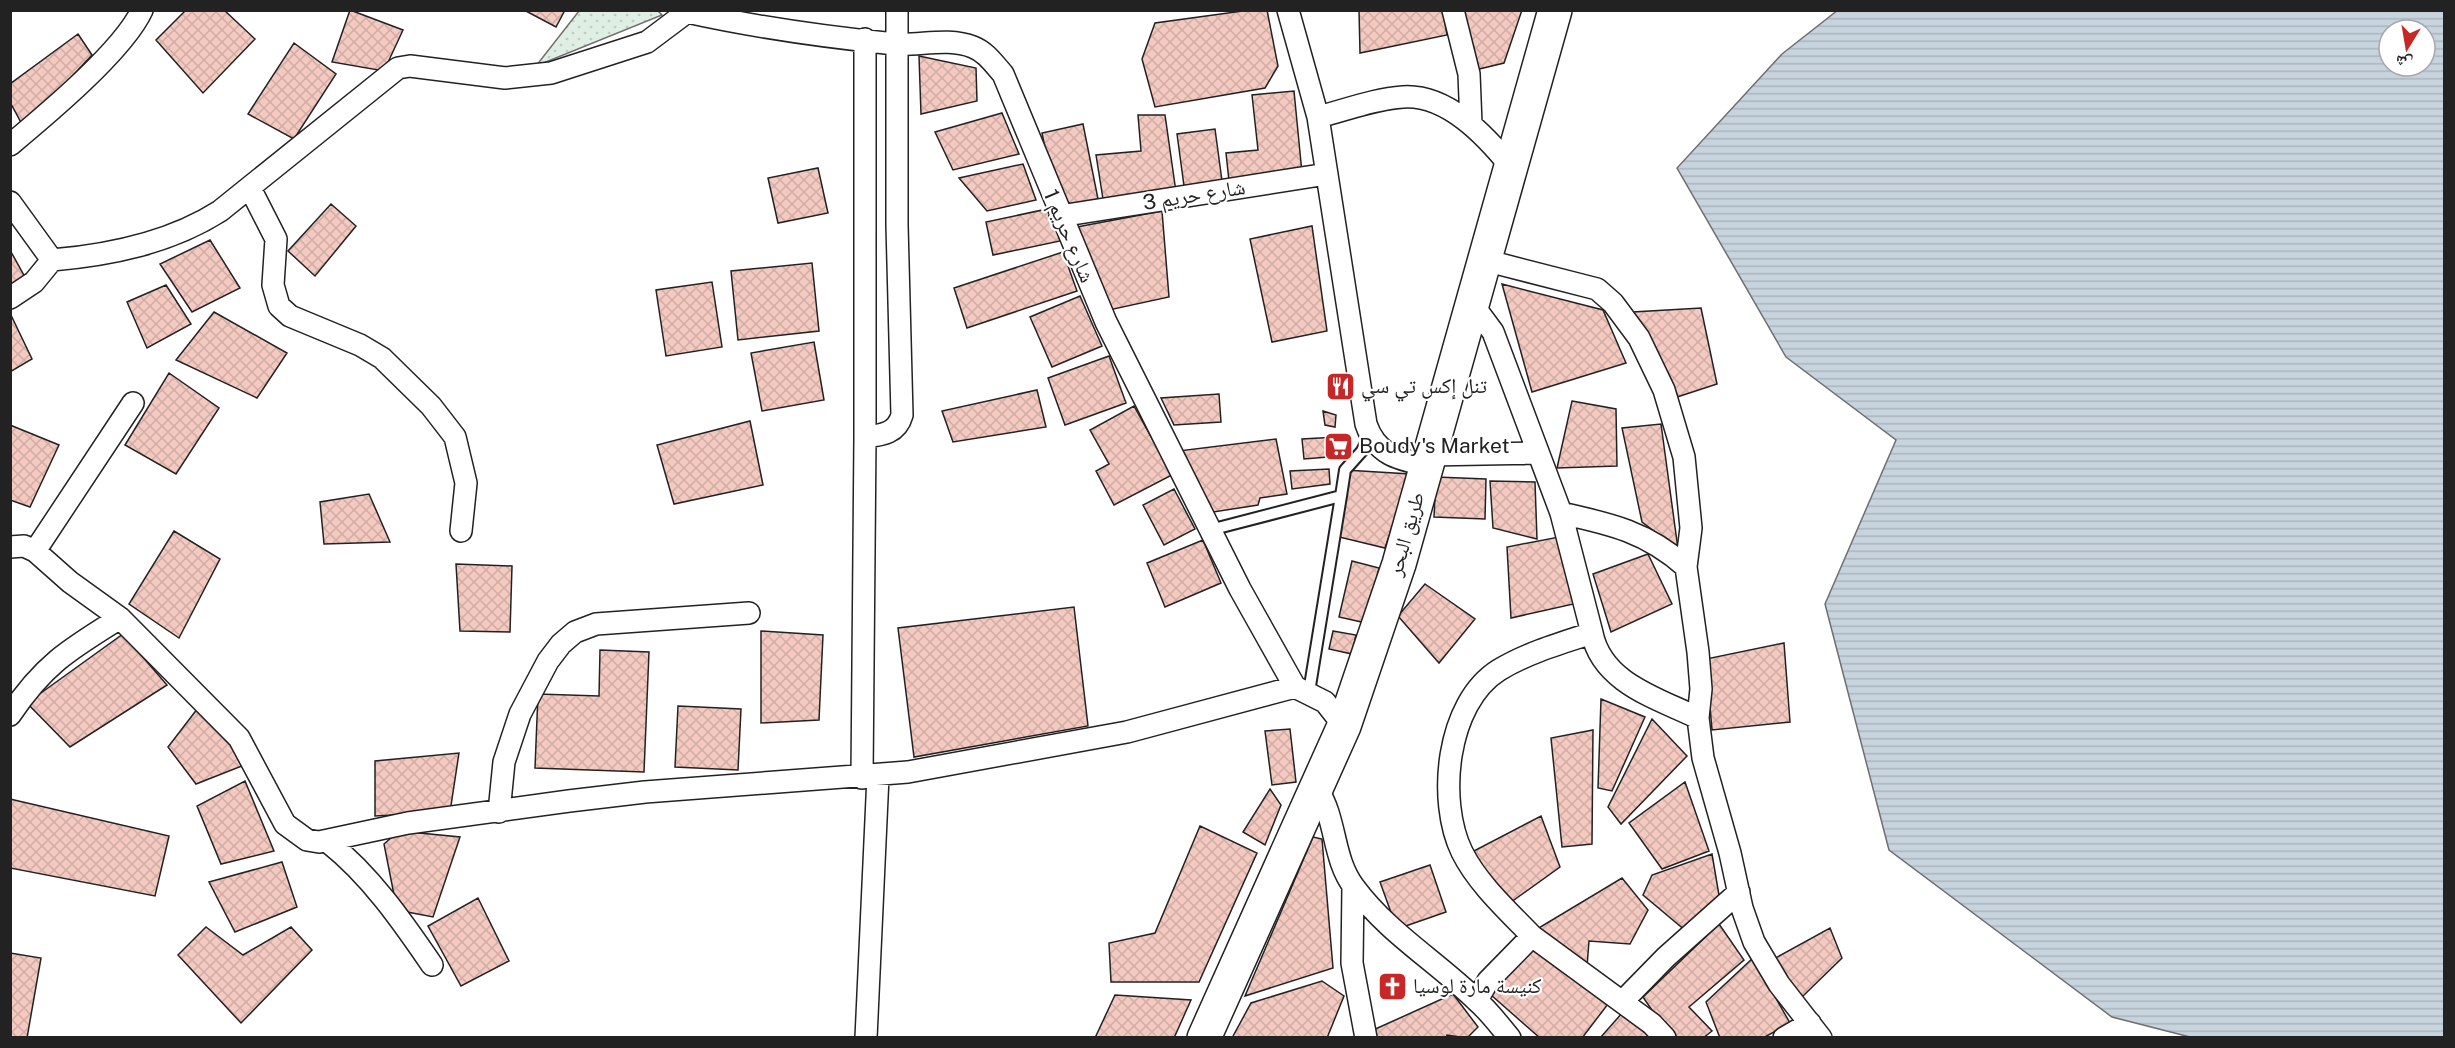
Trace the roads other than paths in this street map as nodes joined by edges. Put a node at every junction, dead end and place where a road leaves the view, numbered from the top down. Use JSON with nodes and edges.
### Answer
{"nodes":[{"id":1,"x":142,"y":10,"type":"edge"},
{"id":2,"x":897,"y":10,"type":"edge"},
{"id":3,"x":1288,"y":10,"type":"edge"},
{"id":4,"x":1453,"y":10,"type":"edge"},
{"id":5,"x":1555,"y":10,"type":"edge"},
{"id":6,"x":686,"y":11,"type":"edge"},
{"id":7,"x":865,"y":39,"type":"junction"},
{"id":8,"x":897,"y":44,"type":"junction"},
{"id":9,"x":1318,"y":117,"type":"junction"},
{"id":10,"x":1471,"y":124,"type":"junction"},
{"id":11,"x":10,"y":146,"type":"edge"},
{"id":12,"x":1511,"y":167,"type":"junction"},
{"id":13,"x":1327,"y":174,"type":"junction"},
{"id":14,"x":250,"y":188,"type":"junction"},
{"id":15,"x":10,"y":202,"type":"edge"},
{"id":16,"x":1060,"y":216,"type":"junction"},
{"id":17,"x":52,"y":260,"type":"junction"},
{"id":18,"x":1484,"y":260,"type":"junction"},
{"id":19,"x":10,"y":298,"type":"edge"},
{"id":20,"x":1473,"y":305,"type":"junction"},
{"id":21,"x":133,"y":403,"type":"dead end"},
{"id":22,"x":1370,"y":435,"type":"junction"},
{"id":23,"x":865,"y":437,"type":"junction"},
{"id":24,"x":1536,"y":453,"type":"junction"},
{"id":25,"x":1427,"y":460,"type":"junction"},
{"id":26,"x":1341,"y":496,"type":"junction"},
{"id":27,"x":1561,"y":513,"type":"junction"},
{"id":28,"x":1210,"y":530,"type":"junction"},
{"id":29,"x":461,"y":531,"type":"dead end"},
{"id":30,"x":10,"y":547,"type":"edge"},
{"id":31,"x":35,"y":551,"type":"junction"},
{"id":32,"x":1686,"y":567,"type":"junction"},
{"id":33,"x":748,"y":613,"type":"dead end"},
{"id":34,"x":120,"y":618,"type":"junction"},
{"id":35,"x":1592,"y":633,"type":"junction"},
{"id":36,"x":1302,"y":690,"type":"junction"},
{"id":37,"x":10,"y":715,"type":"edge"},
{"id":38,"x":1698,"y":718,"type":"junction"},
{"id":39,"x":1344,"y":726,"type":"junction"},
{"id":40,"x":870,"y":777,"type":"junction"},
{"id":41,"x":1317,"y":789,"type":"junction"},
{"id":42,"x":499,"y":812,"type":"junction"},
{"id":43,"x":328,"y":842,"type":"junction"},
{"id":44,"x":1353,"y":886,"type":"junction"},
{"id":45,"x":1739,"y":892,"type":"junction"},
{"id":46,"x":1532,"y":936,"type":"junction"},
{"id":47,"x":432,"y":965,"type":"dead end"},
{"id":48,"x":1477,"y":1000,"type":"junction"},
{"id":49,"x":1622,"y":1002,"type":"junction"},
{"id":50,"x":1815,"y":1030,"type":"edge"},
{"id":51,"x":866,"y":1038,"type":"edge"},
{"id":52,"x":1204,"y":1038,"type":"edge"},
{"id":53,"x":1366,"y":1038,"type":"edge"},
{"id":54,"x":1510,"y":1038,"type":"edge"},
{"id":55,"x":1665,"y":1038,"type":"edge"},
{"id":56,"x":1784,"y":1038,"type":"edge"}],
"edges":[{"from":1,"to":11,"type":"street"},
{"from":2,"to":8,"type":"street"},
{"from":3,"to":9,"type":"street"},
{"from":4,"to":10,"type":"street"},
{"from":5,"to":12,"type":"main road","name":"طريق البحر"},
{"from":6,"to":7,"type":"street","name":"شارع حريم 1"},
{"from":6,"to":14,"type":"street"},
{"from":7,"to":8,"type":"street","name":"شارع حريم 1"},
{"from":7,"to":23,"type":"street"},
{"from":8,"to":16,"type":"street","name":"شارع حريم 1"},
{"from":8,"to":23,"type":"street"},
{"from":9,"to":10,"type":"street"},
{"from":9,"to":13,"type":"street"},
{"from":10,"to":12,"type":"street"},
{"from":12,"to":18,"type":"main road","name":"طريق البحر"},
{"from":13,"to":16,"type":"street","name":"شارع حريم 3"},
{"from":13,"to":22,"type":"street"},
{"from":14,"to":17,"type":"street"},
{"from":14,"to":29,"type":"street"},
{"from":15,"to":17,"type":"street"},
{"from":16,"to":28,"type":"street","name":"شارع حريم 1"},
{"from":17,"to":19,"type":"street"},
{"from":18,"to":20,"type":"main road","name":"طريق البحر"},
{"from":18,"to":32,"type":"street"},
{"from":20,"to":24,"type":"street"},
{"from":20,"to":25,"type":"main road","name":"طريق البحر"},
{"from":21,"to":31,"type":"street"},
{"from":22,"to":25,"type":"street"},
{"from":22,"to":26,"type":"lane"},
{"from":23,"to":40,"type":"street"},
{"from":24,"to":25,"type":"street"},
{"from":24,"to":27,"type":"street"},
{"from":25,"to":39,"type":"main road","name":"طريق البحر"},
{"from":26,"to":28,"type":"lane"},
{"from":26,"to":36,"type":"lane"},
{"from":27,"to":32,"type":"street"},
{"from":27,"to":35,"type":"street"},
{"from":28,"to":36,"type":"street","name":"شارع حريم 1"},
{"from":30,"to":31,"type":"street"},
{"from":31,"to":34,"type":"street"},
{"from":32,"to":38,"type":"street"},
{"from":33,"to":42,"type":"street"},
{"from":34,"to":37,"type":"street"},
{"from":34,"to":43,"type":"street"},
{"from":35,"to":38,"type":"street"},
{"from":35,"to":46,"type":"street"},
{"from":36,"to":39,"type":"street"},
{"from":36,"to":40,"type":"street"},
{"from":38,"to":45,"type":"street"},
{"from":39,"to":41,"type":"main road","name":"طريق البحر"},
{"from":40,"to":42,"type":"street"},
{"from":40,"to":51,"type":"street"},
{"from":41,"to":44,"type":"street"},
{"from":41,"to":52,"type":"main road","name":"طريق البحر"},
{"from":42,"to":43,"type":"street"},
{"from":43,"to":47,"type":"street"},
{"from":44,"to":48,"type":"street"},
{"from":44,"to":53,"type":"street"},
{"from":45,"to":49,"type":"street"},
{"from":45,"to":50,"type":"street"},
{"from":46,"to":48,"type":"street"},
{"from":46,"to":49,"type":"street"},
{"from":48,"to":54,"type":"street"},
{"from":49,"to":55,"type":"street"},
{"from":50,"to":56,"type":"street"}]}
